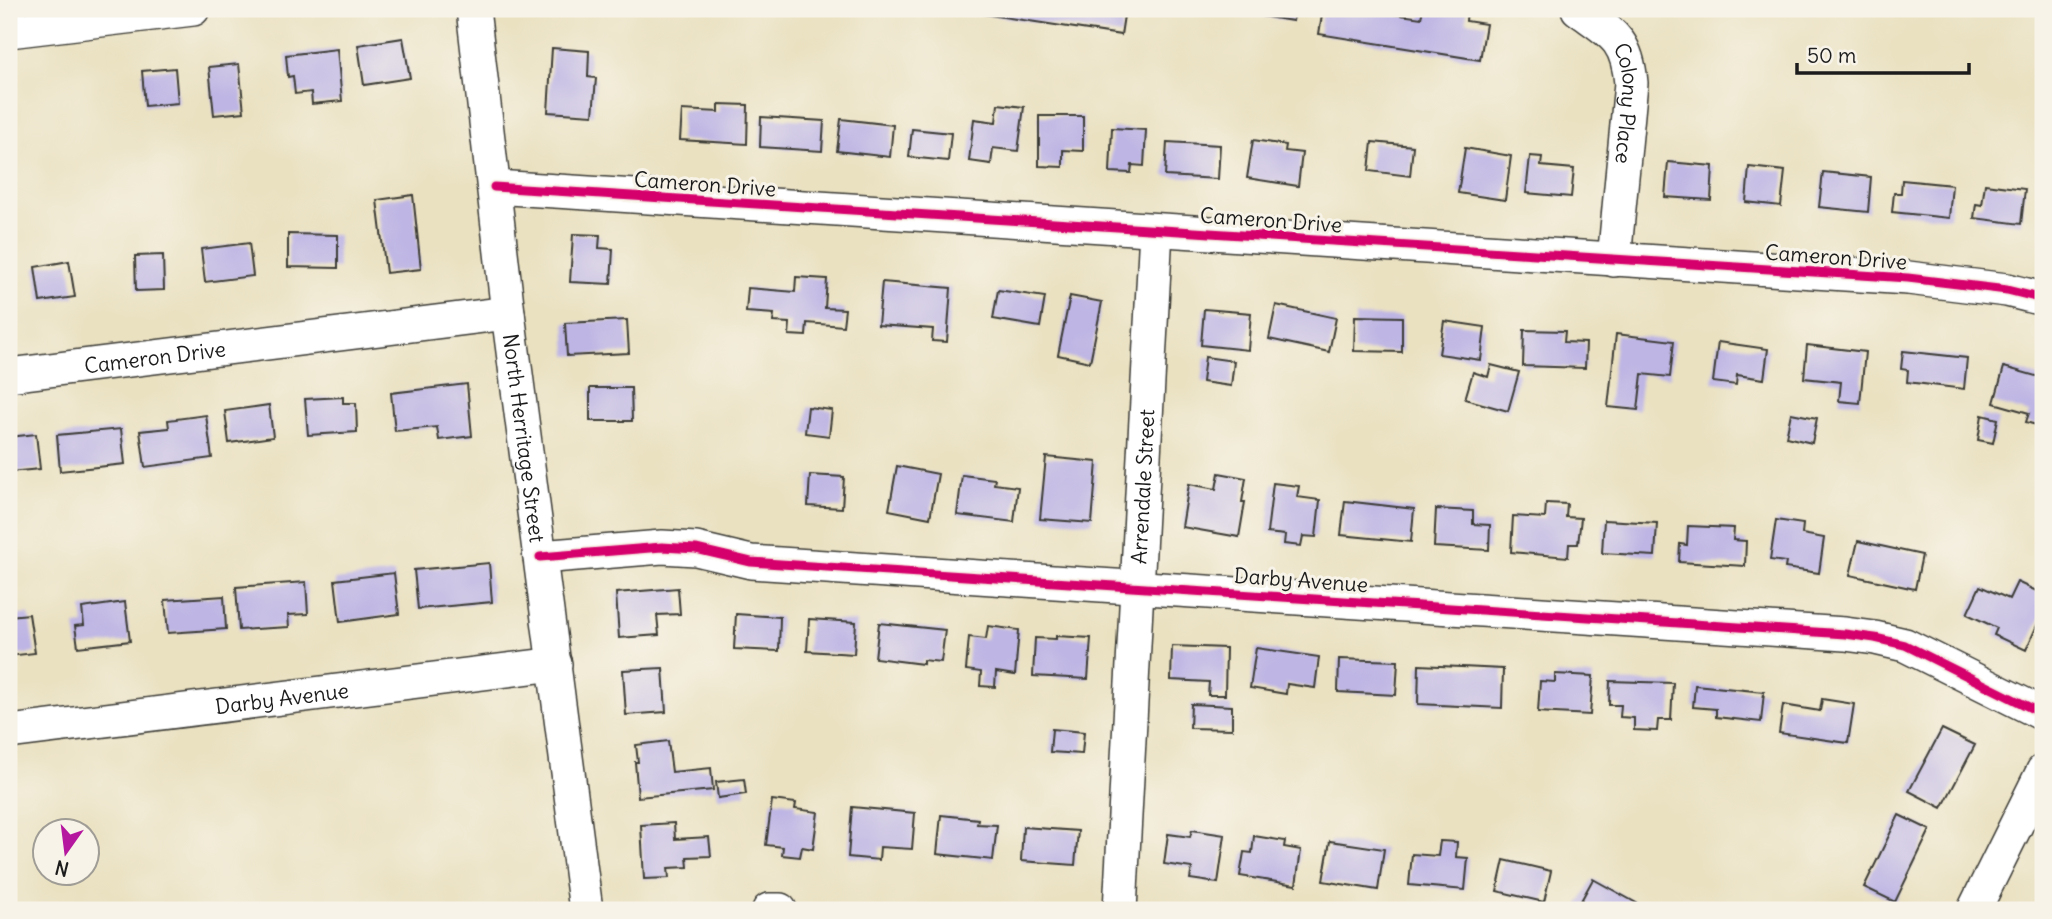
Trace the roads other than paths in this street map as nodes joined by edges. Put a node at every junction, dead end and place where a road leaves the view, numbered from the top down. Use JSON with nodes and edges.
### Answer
{"nodes":[{"id":1,"x":192,"y":9,"type":"edge"},
{"id":2,"x":473,"y":9,"type":"edge"},
{"id":3,"x":1578,"y":9,"type":"edge"},
{"id":4,"x":9,"y":31,"type":"edge"},
{"id":5,"x":494,"y":187,"type":"junction"},
{"id":6,"x":1156,"y":230,"type":"junction"},
{"id":7,"x":1614,"y":260,"type":"junction"},
{"id":8,"x":2043,"y":299,"type":"edge"},
{"id":9,"x":508,"y":313,"type":"junction"},
{"id":10,"x":9,"y":375,"type":"edge"},
{"id":11,"x":540,"y":557,"type":"junction"},
{"id":12,"x":1137,"y":587,"type":"junction"},
{"id":13,"x":555,"y":664,"type":"junction"},
{"id":14,"x":2043,"y":714,"type":"edge"},
{"id":15,"x":9,"y":732,"type":"edge"},
{"id":16,"x":2043,"y":771,"type":"edge"},
{"id":17,"x":586,"y":910,"type":"edge"},
{"id":18,"x":769,"y":910,"type":"edge"},
{"id":19,"x":780,"y":910,"type":"edge"},
{"id":20,"x":1120,"y":910,"type":"edge"},
{"id":21,"x":1974,"y":910,"type":"edge"}],
"edges":[{"from":1,"to":4,"type":"street"},
{"from":2,"to":5,"type":"street","name":"North Herritage Street"},
{"from":3,"to":7,"type":"street","name":"Colony Place"},
{"from":5,"to":6,"type":"street","name":"Cameron Drive"},
{"from":5,"to":9,"type":"street","name":"North Herritage Street"},
{"from":6,"to":7,"type":"street","name":"Cameron Drive"},
{"from":6,"to":12,"type":"street","name":"Arrendale Street"},
{"from":7,"to":8,"type":"street","name":"Cameron Drive"},
{"from":9,"to":10,"type":"street","name":"Cameron Drive"},
{"from":9,"to":11,"type":"street","name":"North Herritage Street"},
{"from":11,"to":12,"type":"street","name":"Darby Avenue"},
{"from":11,"to":13,"type":"street","name":"North Herritage Street"},
{"from":12,"to":14,"type":"street","name":"Darby Avenue"},
{"from":12,"to":20,"type":"street","name":"Arrendale Street"},
{"from":13,"to":15,"type":"street","name":"Darby Avenue"},
{"from":13,"to":17,"type":"street","name":"North Herritage Street"},
{"from":16,"to":21,"type":"street"},
{"from":18,"to":19,"type":"street"}]}
